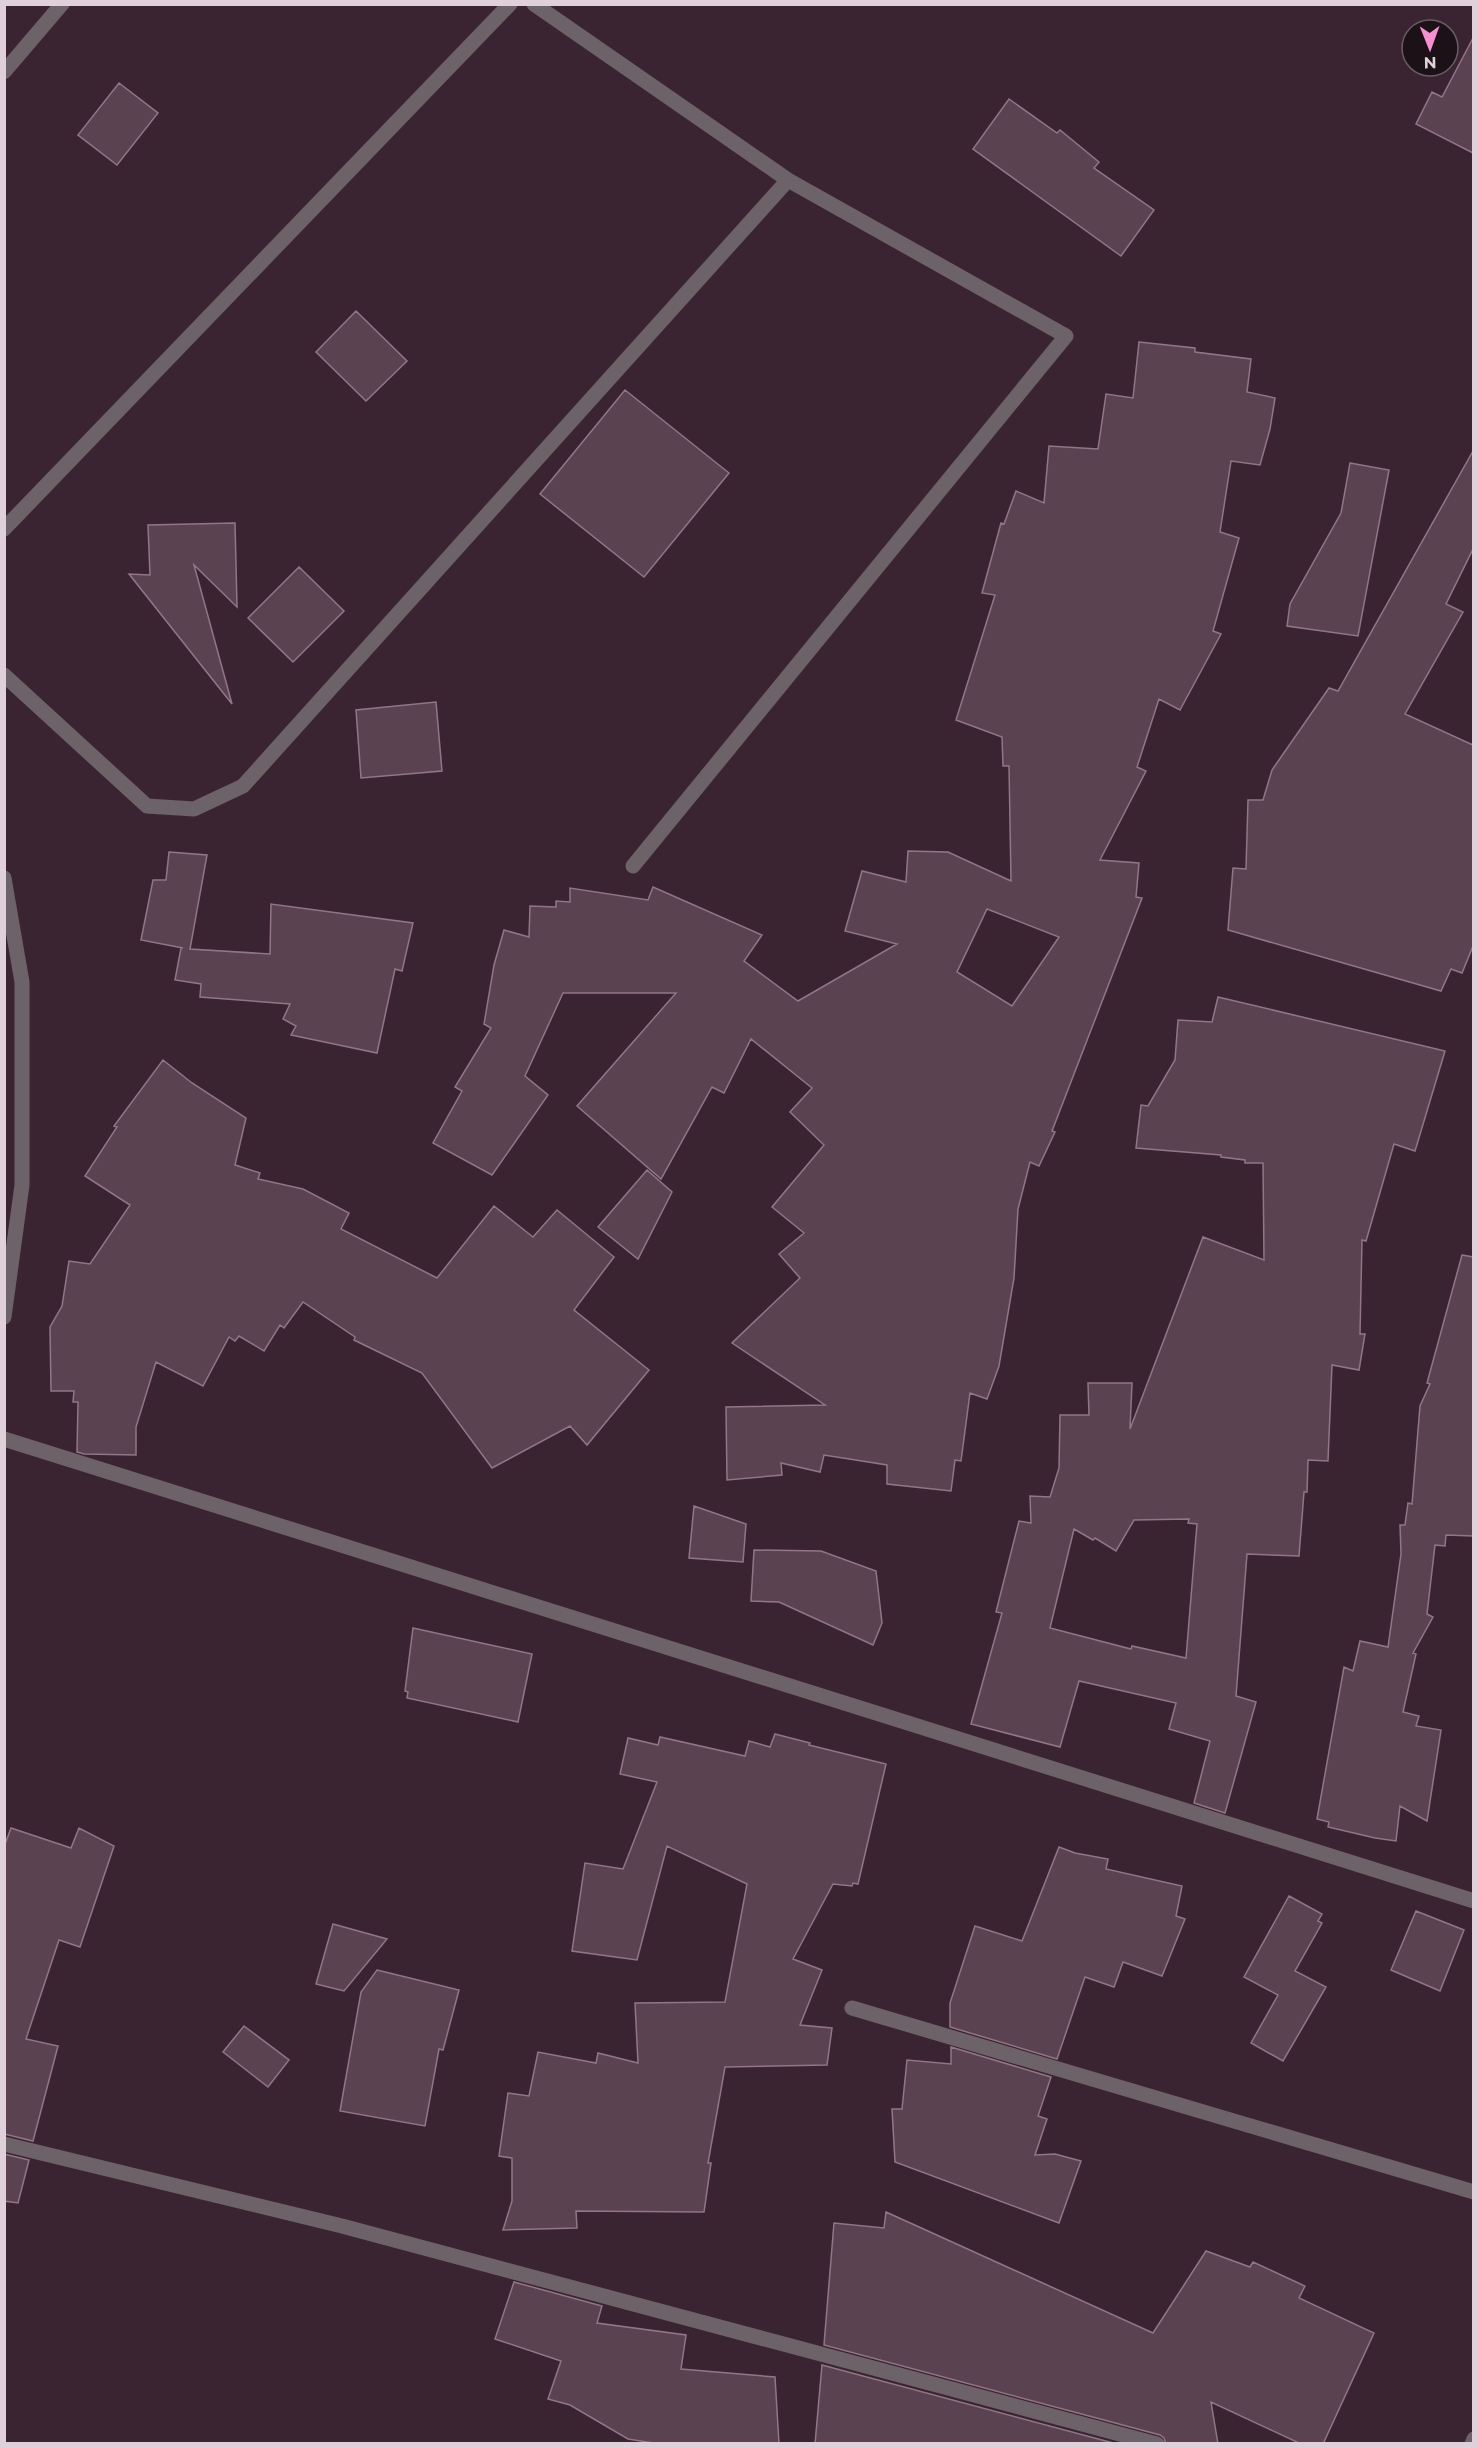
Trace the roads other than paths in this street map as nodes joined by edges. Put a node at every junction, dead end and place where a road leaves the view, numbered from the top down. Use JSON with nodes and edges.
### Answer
{"nodes":[{"id":1,"x":62,"y":4,"type":"edge"},
{"id":2,"x":510,"y":4,"type":"edge"},
{"id":3,"x":534,"y":4,"type":"edge"},
{"id":4,"x":4,"y":72,"type":"edge"},
{"id":5,"x":788,"y":180,"type":"junction"},
{"id":6,"x":4,"y":529,"type":"edge"},
{"id":7,"x":4,"y":675,"type":"edge"},
{"id":8,"x":633,"y":866,"type":"dead end"},
{"id":9,"x":4,"y":878,"type":"edge"},
{"id":10,"x":4,"y":1317,"type":"edge"},
{"id":11,"x":4,"y":1439,"type":"edge"},
{"id":12,"x":1473,"y":1901,"type":"edge"},
{"id":13,"x":852,"y":2008,"type":"dead end"},
{"id":14,"x":4,"y":2144,"type":"edge"},
{"id":15,"x":1473,"y":2192,"type":"edge"},
{"id":16,"x":1473,"y":2439,"type":"edge"},
{"id":17,"x":1156,"y":2444,"type":"edge"},
{"id":18,"x":1472,"y":2444,"type":"edge"}],
"edges":[{"from":1,"to":4,"type":"street"},
{"from":2,"to":6,"type":"street"},
{"from":3,"to":5,"type":"street"},
{"from":5,"to":7,"type":"street"},
{"from":5,"to":8,"type":"street"},
{"from":9,"to":10,"type":"street"},
{"from":11,"to":12,"type":"street"},
{"from":13,"to":15,"type":"street"},
{"from":14,"to":17,"type":"street"},
{"from":16,"to":18,"type":"street"}]}
